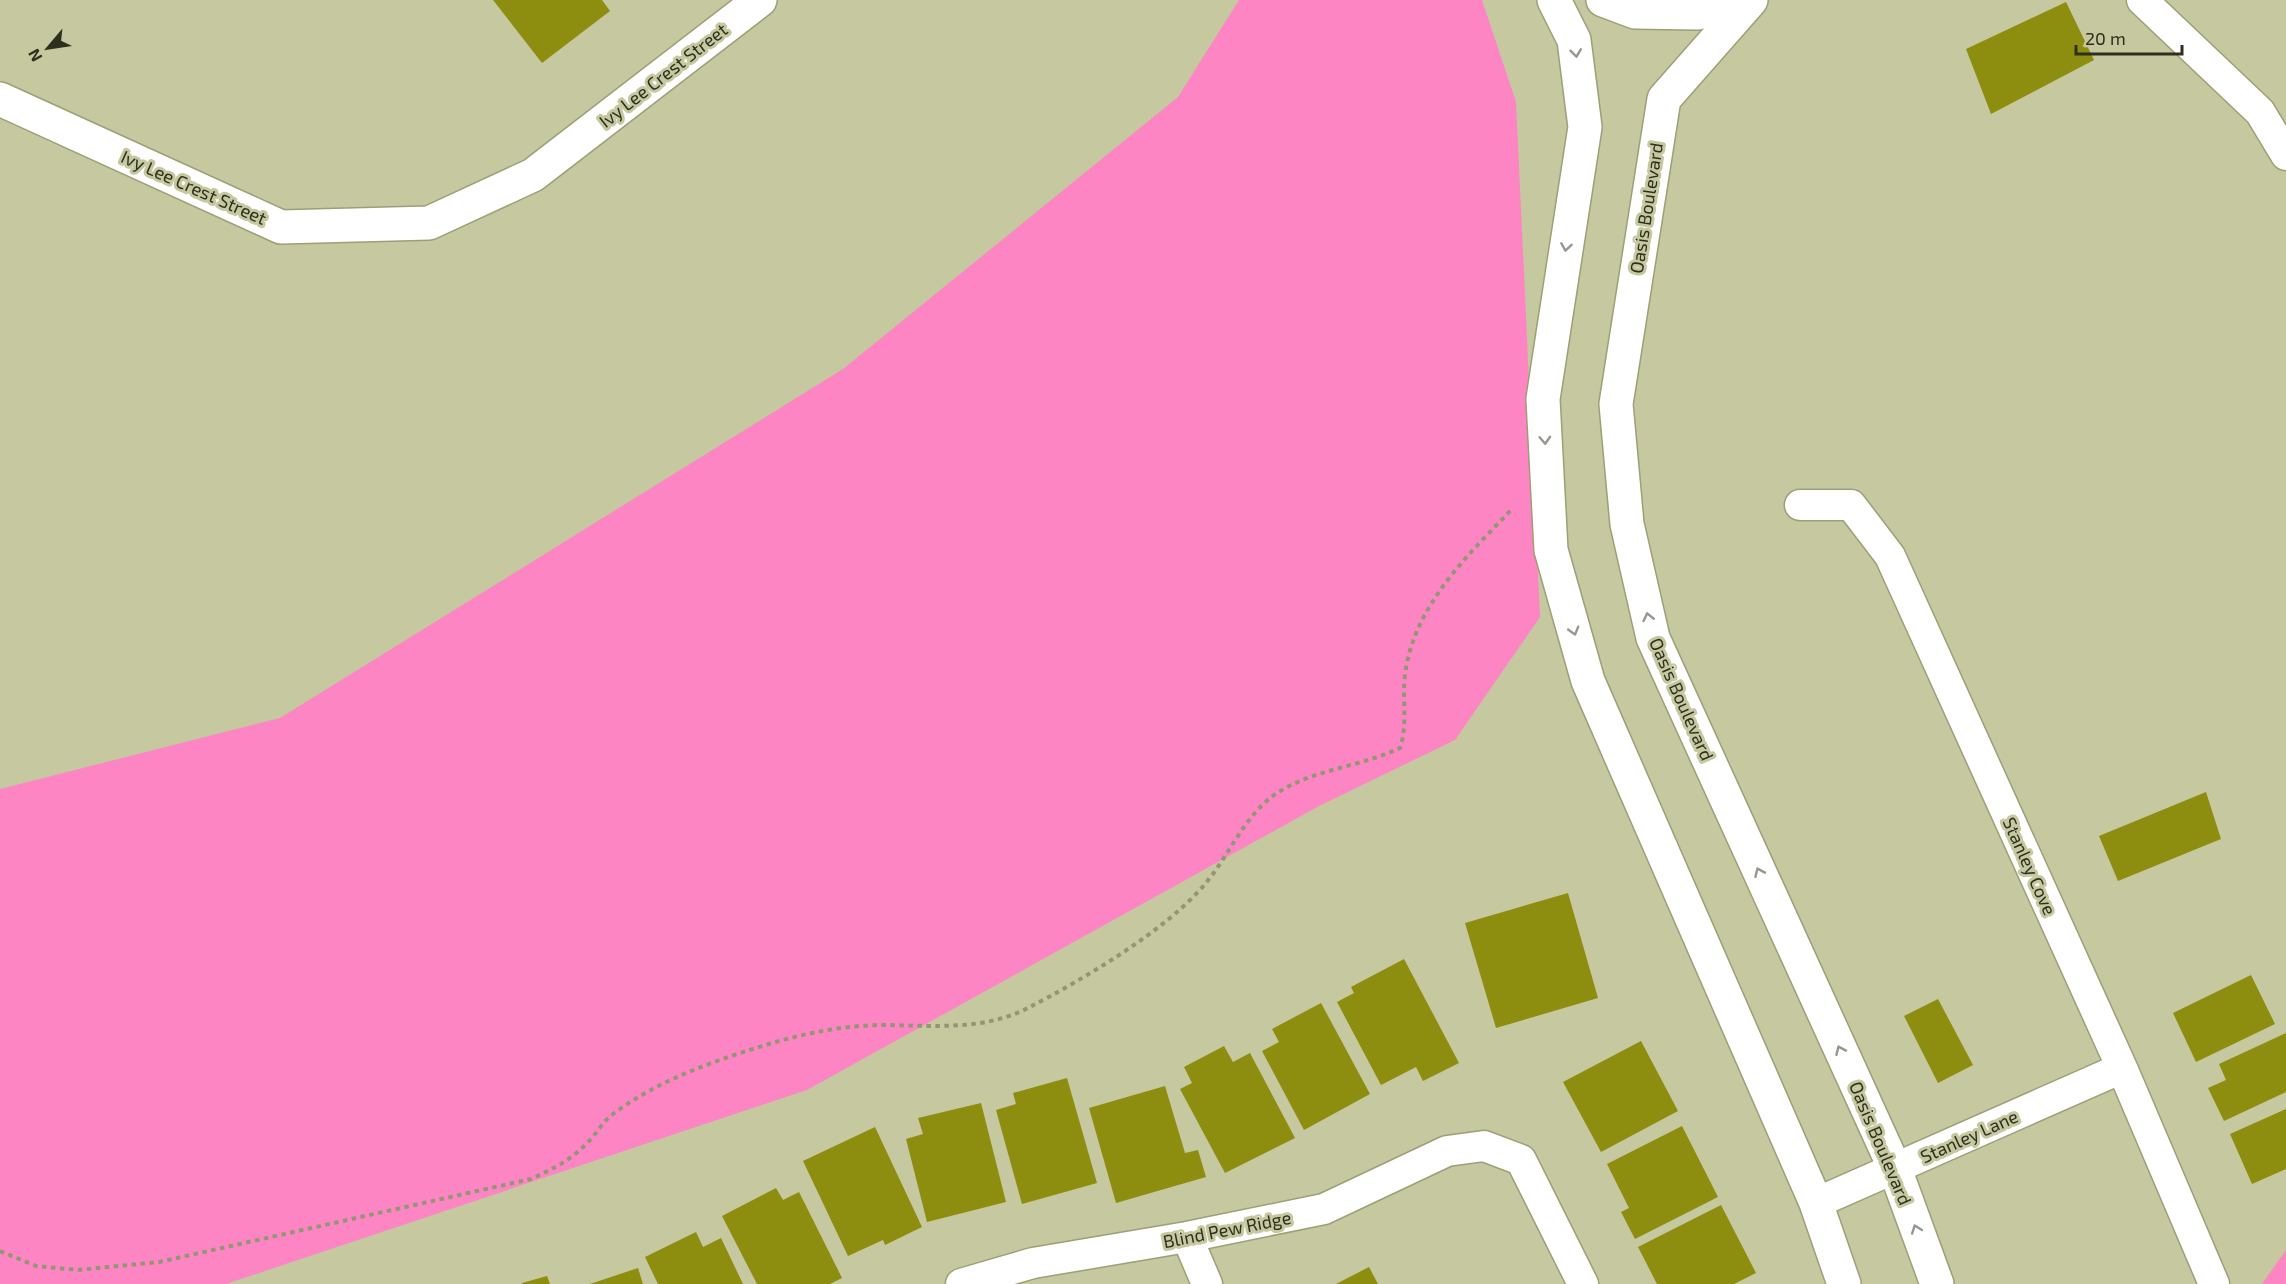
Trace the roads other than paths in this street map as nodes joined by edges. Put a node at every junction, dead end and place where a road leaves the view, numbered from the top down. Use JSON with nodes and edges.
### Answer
{"nodes":[{"id":1,"x":760,"y":0,"type":"edge"},
{"id":2,"x":1554,"y":0,"type":"edge"},
{"id":3,"x":1603,"y":0,"type":"edge"},
{"id":4,"x":1736,"y":0,"type":"edge"},
{"id":5,"x":1751,"y":0,"type":"edge"},
{"id":6,"x":2142,"y":0,"type":"edge"},
{"id":7,"x":0,"y":99,"type":"edge"},
{"id":8,"x":2286,"y":155,"type":"edge"},
{"id":9,"x":1800,"y":505,"type":"dead end"},
{"id":10,"x":2122,"y":1068,"type":"junction"},
{"id":11,"x":1894,"y":1169,"type":"junction"},
{"id":12,"x":1816,"y":1203,"type":"junction"},
{"id":13,"x":1187,"y":1237,"type":"junction"},
{"id":14,"x":961,"y":1284,"type":"edge"},
{"id":15,"x":1207,"y":1284,"type":"edge"},
{"id":16,"x":1583,"y":1284,"type":"edge"},
{"id":17,"x":1844,"y":1284,"type":"edge"},
{"id":18,"x":1936,"y":1284,"type":"edge"},
{"id":19,"x":2214,"y":1284,"type":"edge"}],
"edges":[{"from":1,"to":7,"type":"main road","name":"Ivy Lee Crest Street"},
{"from":2,"to":12,"type":"main road","one_way":true},
{"from":3,"to":4,"type":"main road"},
{"from":11,"to":5,"type":"main road","name":"Oasis Boulevard","one_way":true},
{"from":6,"to":8,"type":"street"},
{"from":9,"to":10,"type":"street","name":"Stanley Cove"},
{"from":10,"to":11,"type":"street","name":"Stanley Lane"},
{"from":10,"to":19,"type":"street","name":"Stanley Cove"},
{"from":11,"to":12,"type":"street","name":"Stanley Lane"},
{"from":18,"to":11,"type":"main road","name":"Oasis Boulevard","one_way":true},
{"from":12,"to":17,"type":"main road"},
{"from":13,"to":14,"type":"street","name":"Blind Pew Ridge"},
{"from":13,"to":15,"type":"street"},
{"from":13,"to":16,"type":"street","name":"Blind Pew Ridge"}]}
